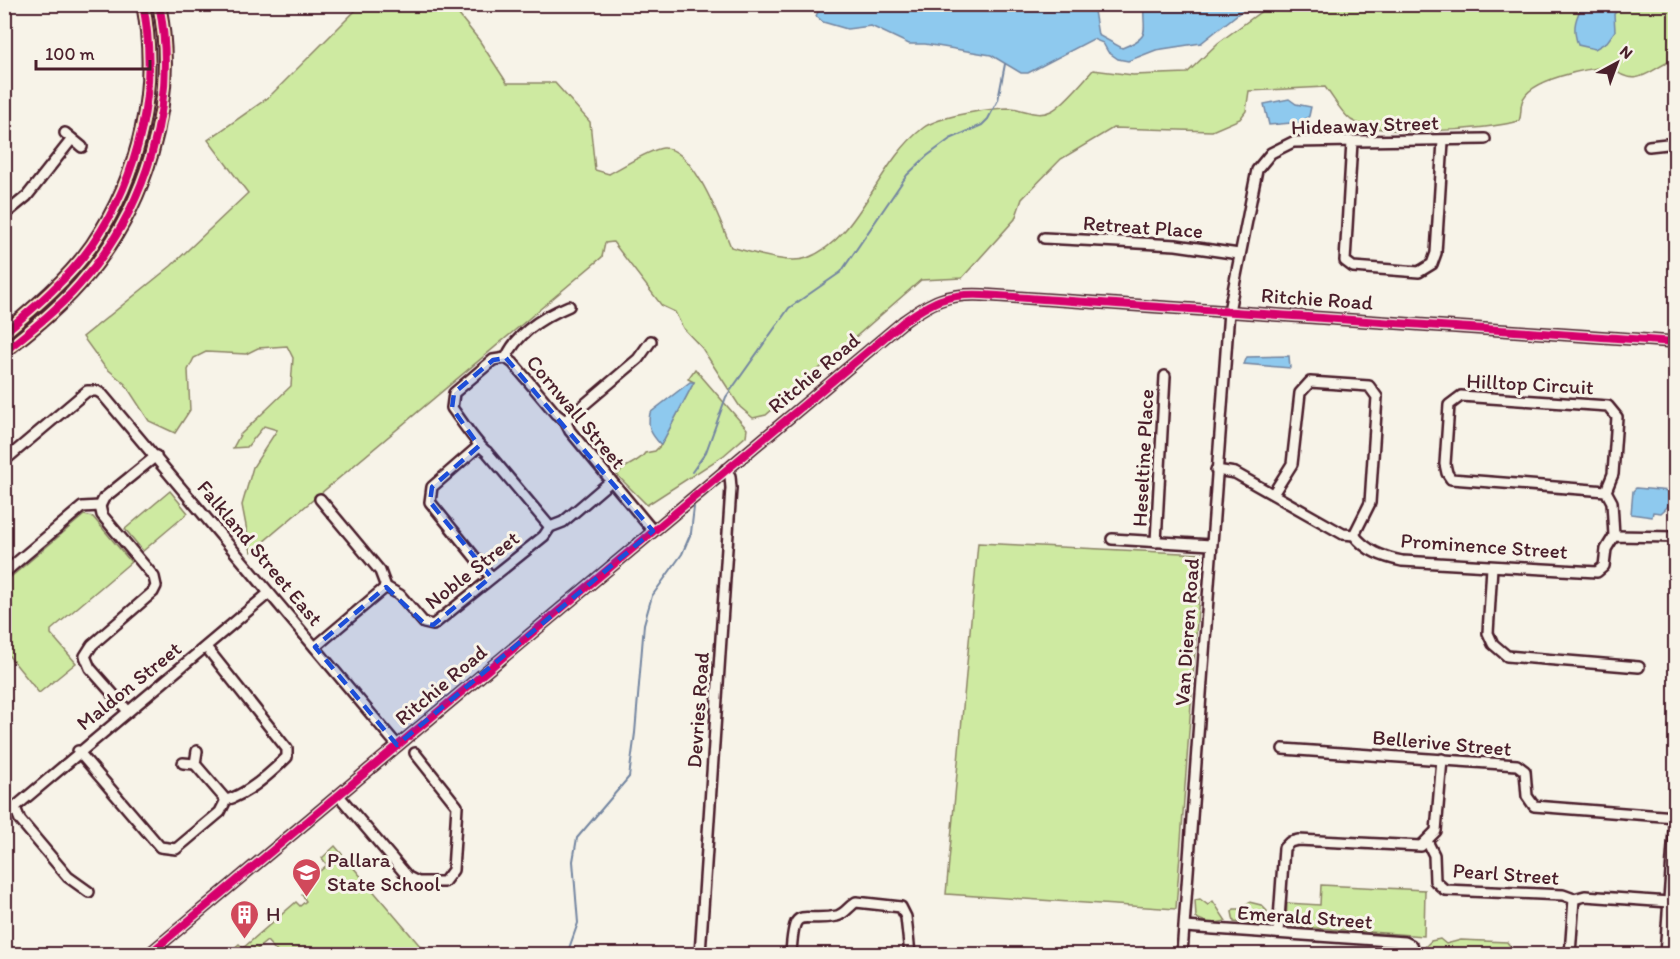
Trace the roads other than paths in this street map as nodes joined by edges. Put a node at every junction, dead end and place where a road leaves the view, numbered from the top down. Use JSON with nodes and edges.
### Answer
{"nodes":[{"id":1,"x":143,"y":4,"type":"edge"},
{"id":2,"x":159,"y":4,"type":"edge"},
{"id":3,"x":1485,"y":139,"type":"dead end"},
{"id":4,"x":1443,"y":141,"type":"junction"},
{"id":5,"x":1352,"y":142,"type":"junction"},
{"id":6,"x":1676,"y":143,"type":"edge"},
{"id":7,"x":1649,"y":146,"type":"dead end"},
{"id":8,"x":82,"y":147,"type":"dead end"},
{"id":9,"x":4,"y":216,"type":"edge"},
{"id":10,"x":1044,"y":238,"type":"dead end"},
{"id":11,"x":1239,"y":254,"type":"junction"},
{"id":12,"x":569,"y":306,"type":"dead end"},
{"id":13,"x":1229,"y":311,"type":"junction"},
{"id":14,"x":4,"y":333,"type":"edge"},
{"id":15,"x":651,"y":341,"type":"dead end"},
{"id":16,"x":1676,"y":342,"type":"edge"},
{"id":17,"x":4,"y":352,"type":"edge"},
{"id":18,"x":506,"y":358,"type":"junction"},
{"id":19,"x":1165,"y":376,"type":"dead end"},
{"id":20,"x":565,"y":421,"type":"junction"},
{"id":21,"x":479,"y":447,"type":"junction"},
{"id":22,"x":156,"y":456,"type":"junction"},
{"id":23,"x":4,"y":461,"type":"edge"},
{"id":24,"x":725,"y":470,"type":"junction"},
{"id":25,"x":1216,"y":470,"type":"junction"},
{"id":26,"x":611,"y":481,"type":"junction"},
{"id":27,"x":1606,"y":492,"type":"junction"},
{"id":28,"x":1273,"y":494,"type":"junction"},
{"id":29,"x":320,"y":499,"type":"dead end"},
{"id":30,"x":100,"y":506,"type":"junction"},
{"id":31,"x":550,"y":526,"type":"junction"},
{"id":32,"x":653,"y":531,"type":"junction"},
{"id":33,"x":1354,"y":535,"type":"junction"},
{"id":34,"x":1614,"y":536,"type":"junction"},
{"id":35,"x":1676,"y":537,"type":"edge"},
{"id":36,"x":1112,"y":539,"type":"dead end"},
{"id":37,"x":1156,"y":542,"type":"junction"},
{"id":38,"x":1211,"y":545,"type":"junction"},
{"id":39,"x":1492,"y":567,"type":"junction"},
{"id":40,"x":4,"y":573,"type":"edge"},
{"id":41,"x":491,"y":576,"type":"junction"},
{"id":42,"x":386,"y":587,"type":"junction"},
{"id":43,"x":269,"y":593,"type":"junction"},
{"id":44,"x":315,"y":647,"type":"junction"},
{"id":45,"x":206,"y":648,"type":"junction"},
{"id":46,"x":1639,"y":667,"type":"dead end"},
{"id":47,"x":127,"y":710,"type":"junction"},
{"id":48,"x":397,"y":746,"type":"junction"},
{"id":49,"x":1283,"y":749,"type":"dead end"},
{"id":50,"x":78,"y":751,"type":"junction"},
{"id":51,"x":197,"y":751,"type":"dead end"},
{"id":52,"x":415,"y":753,"type":"dead end"},
{"id":53,"x":1442,"y":759,"type":"junction"},
{"id":54,"x":183,"y":763,"type":"dead end"},
{"id":55,"x":195,"y":764,"type":"junction"},
{"id":56,"x":340,"y":797,"type":"junction"},
{"id":57,"x":226,"y":801,"type":"junction"},
{"id":58,"x":1676,"y":804,"type":"edge"},
{"id":59,"x":9,"y":807,"type":"edge"},
{"id":60,"x":1675,"y":817,"type":"edge"},
{"id":61,"x":1427,"y":842,"type":"junction"},
{"id":62,"x":89,"y":892,"type":"dead end"},
{"id":63,"x":1574,"y":899,"type":"junction"},
{"id":64,"x":1669,"y":902,"type":"junction"},
{"id":65,"x":1185,"y":927,"type":"junction"},
{"id":66,"x":1278,"y":933,"type":"junction"},
{"id":67,"x":149,"y":954,"type":"edge"},
{"id":68,"x":700,"y":954,"type":"edge"},
{"id":69,"x":791,"y":954,"type":"edge"},
{"id":70,"x":910,"y":954,"type":"edge"},
{"id":71,"x":1182,"y":954,"type":"edge"},
{"id":72,"x":1416,"y":954,"type":"edge"},
{"id":73,"x":1570,"y":954,"type":"edge"},
{"id":74,"x":1665,"y":954,"type":"edge"}],
"edges":[{"from":1,"to":14,"type":"main road"},
{"from":2,"to":17,"type":"main road"},
{"from":3,"to":4,"type":"street","name":"Hideaway Street"},
{"from":4,"to":5,"type":"street","name":"Hideaway Street"},
{"from":4,"to":5,"type":"street"},
{"from":5,"to":11,"type":"street","name":"Hideaway Street"},
{"from":6,"to":7,"type":"street"},
{"from":8,"to":9,"type":"street"},
{"from":10,"to":11,"type":"street","name":"Retreat Place"},
{"from":11,"to":13,"type":"street","name":"Hideaway Street"},
{"from":12,"to":18,"type":"street"},
{"from":13,"to":16,"type":"street","name":"Ritchie Road"},
{"from":13,"to":24,"type":"street","name":"Ritchie Road"},
{"from":13,"to":25,"type":"street","name":"Van Dieren Road"},
{"from":15,"to":20,"type":"street"},
{"from":18,"to":20,"type":"street","name":"Cornwall Street"},
{"from":18,"to":21,"type":"street","name":"Cornwall Street"},
{"from":19,"to":37,"type":"street","name":"Heseltine Place"},
{"from":20,"to":26,"type":"street","name":"Cornwall Street"},
{"from":21,"to":31,"type":"street","name":"Cornwall Street"},
{"from":21,"to":41,"type":"street"},
{"from":22,"to":23,"type":"street","name":"Falkland Street East"},
{"from":22,"to":30,"type":"street"},
{"from":22,"to":43,"type":"street","name":"Falkland Street East"},
{"from":24,"to":32,"type":"street","name":"Ritchie Road"},
{"from":24,"to":68,"type":"street","name":"Devries Road"},
{"from":25,"to":28,"type":"street","name":"Prominence Street"},
{"from":25,"to":38,"type":"street","name":"Van Dieren Road"},
{"from":26,"to":31,"type":"street","name":"Noble Street"},
{"from":26,"to":32,"type":"street","name":"Cornwall Street"},
{"from":27,"to":27,"type":"street","name":"Hilltop Circuit"},
{"from":27,"to":34,"type":"street","name":"Hilltop Circuit"},
{"from":28,"to":33,"type":"street","name":"Prominence Street"},
{"from":28,"to":33,"type":"street"},
{"from":29,"to":42,"type":"street","name":"Noble Street"},
{"from":30,"to":40,"type":"street"},
{"from":30,"to":47,"type":"street"},
{"from":31,"to":41,"type":"street","name":"Noble Street"},
{"from":32,"to":48,"type":"street","name":"Ritchie Road"},
{"from":33,"to":39,"type":"street","name":"Prominence Street"},
{"from":34,"to":35,"type":"street"},
{"from":34,"to":39,"type":"street","name":"Prominence Street"},
{"from":36,"to":37,"type":"street"},
{"from":37,"to":38,"type":"street"},
{"from":38,"to":65,"type":"street","name":"Van Dieren Road"},
{"from":39,"to":46,"type":"street"},
{"from":41,"to":42,"type":"street","name":"Noble Street"},
{"from":42,"to":44,"type":"street"},
{"from":43,"to":44,"type":"street","name":"Falkland Street East"},
{"from":43,"to":45,"type":"street","name":"Maldon Street"},
{"from":44,"to":48,"type":"street","name":"Falkland Street East"},
{"from":45,"to":47,"type":"street","name":"Maldon Street"},
{"from":45,"to":57,"type":"street"},
{"from":47,"to":50,"type":"street","name":"Maldon Street"},
{"from":48,"to":56,"type":"street","name":"Ritchie Road"},
{"from":49,"to":53,"type":"street","name":"Bellerive Street"},
{"from":50,"to":57,"type":"street"},
{"from":50,"to":59,"type":"street","name":"Maldon Street"},
{"from":51,"to":55,"type":"street"},
{"from":52,"to":56,"type":"street"},
{"from":53,"to":60,"type":"street","name":"Bellerive Street"},
{"from":53,"to":61,"type":"street","name":"Pearl Street"},
{"from":54,"to":55,"type":"street"},
{"from":55,"to":57,"type":"street"},
{"from":56,"to":67,"type":"street","name":"Ritchie Road"},
{"from":58,"to":60,"type":"street"},
{"from":59,"to":62,"type":"street"},
{"from":60,"to":64,"type":"street"},
{"from":61,"to":63,"type":"street","name":"Pearl Street"},
{"from":61,"to":66,"type":"street"},
{"from":63,"to":64,"type":"street","name":"Pearl Street"},
{"from":63,"to":73,"type":"street"},
{"from":64,"to":74,"type":"street"},
{"from":65,"to":66,"type":"street","name":"Emerald Street"},
{"from":65,"to":71,"type":"street","name":"Van Dieren Road"},
{"from":66,"to":72,"type":"street","name":"Emerald Street"},
{"from":69,"to":70,"type":"street"}]}
